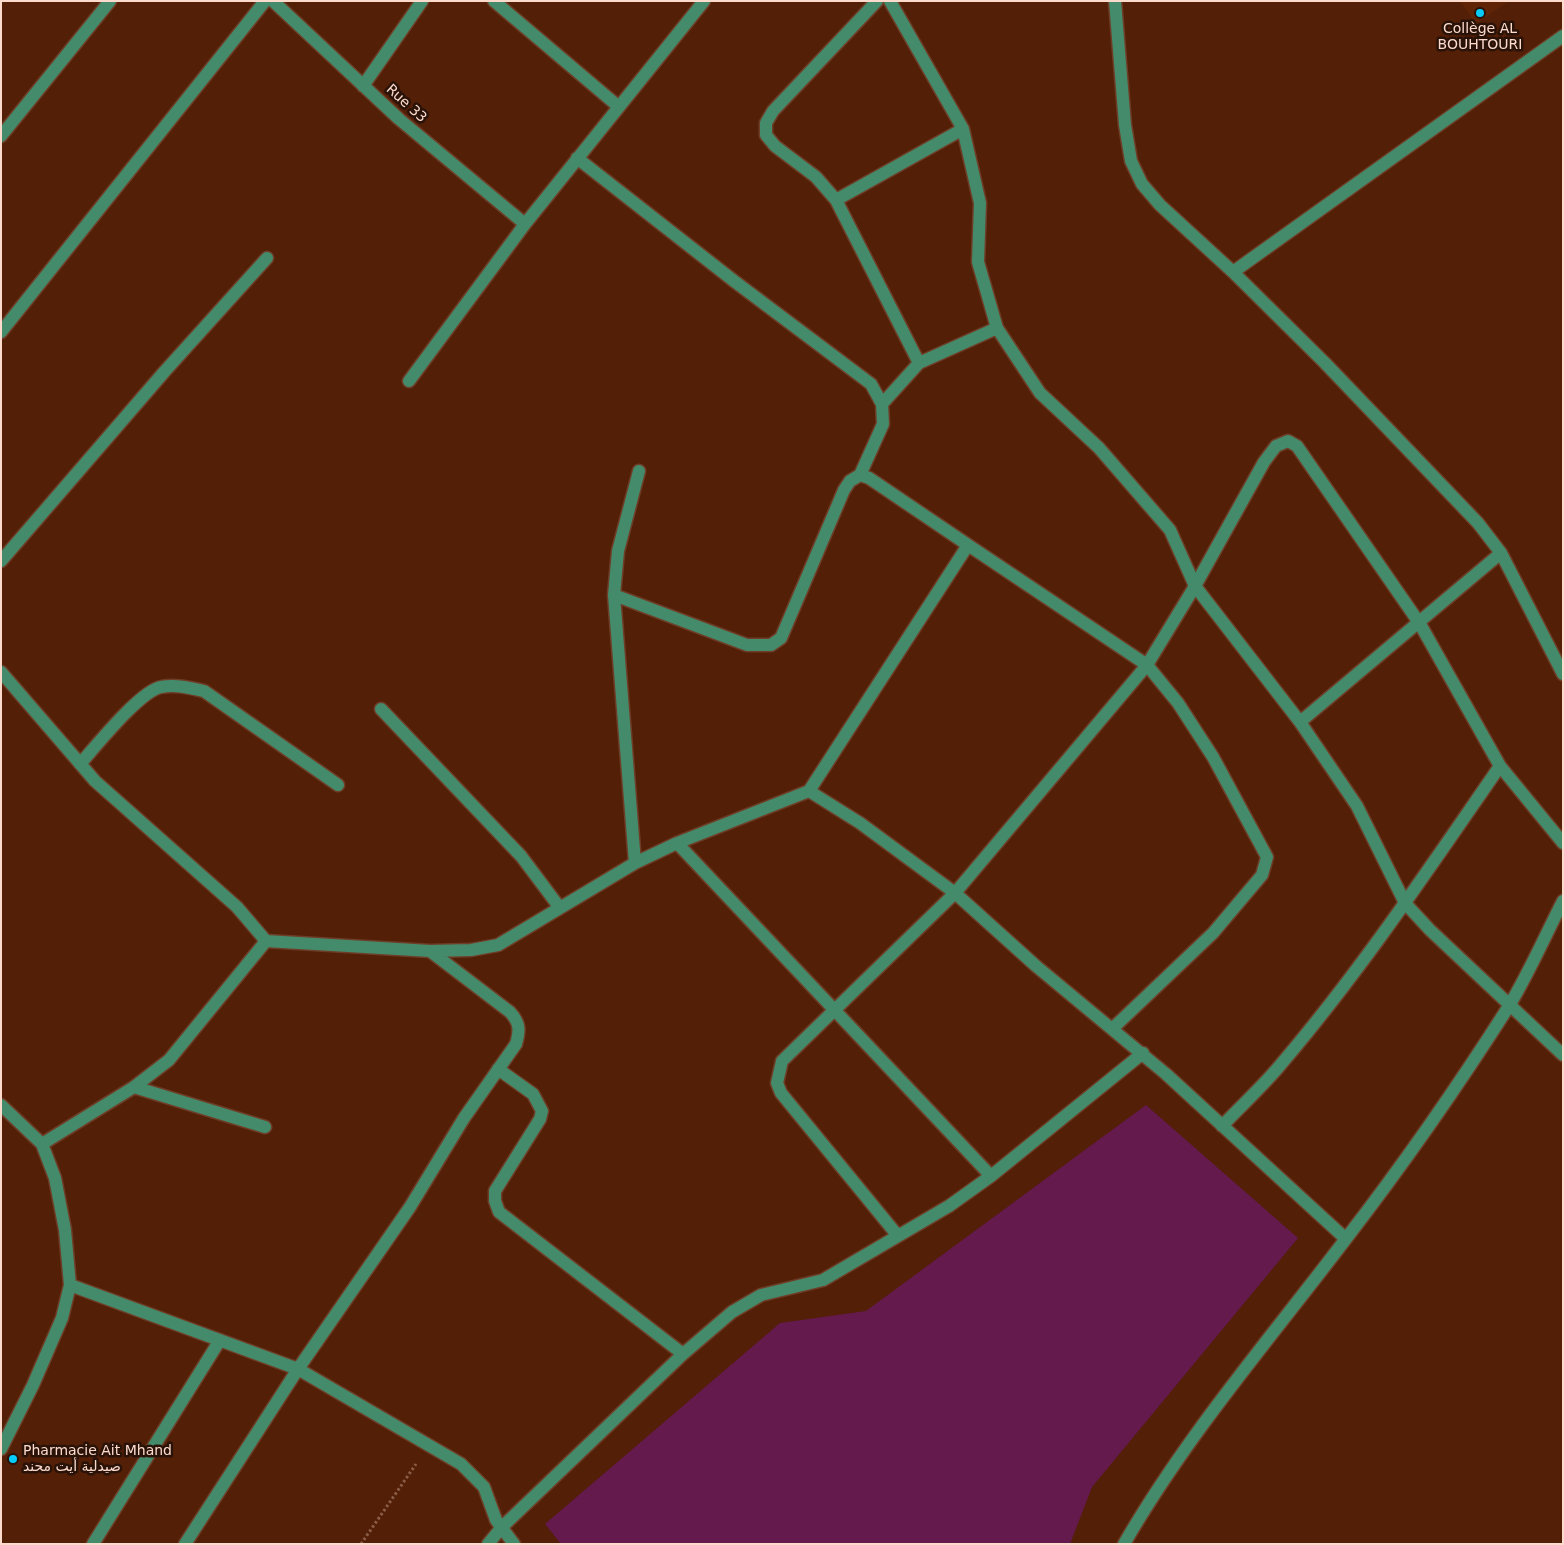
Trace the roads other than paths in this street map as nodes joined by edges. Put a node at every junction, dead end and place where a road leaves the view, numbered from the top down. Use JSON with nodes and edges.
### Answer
{"nodes":[{"id":1,"x":110,"y":1,"type":"edge"},
{"id":2,"x":265,"y":1,"type":"edge"},
{"id":3,"x":422,"y":1,"type":"edge"},
{"id":4,"x":494,"y":1,"type":"edge"},
{"id":5,"x":704,"y":1,"type":"edge"},
{"id":6,"x":877,"y":1,"type":"edge"},
{"id":7,"x":890,"y":1,"type":"edge"},
{"id":8,"x":1115,"y":1,"type":"edge"},
{"id":9,"x":279,"y":3,"type":"edge"},
{"id":10,"x":1563,"y":36,"type":"edge"},
{"id":11,"x":363,"y":86,"type":"junction"},
{"id":12,"x":619,"y":107,"type":"junction"},
{"id":13,"x":963,"y":129,"type":"junction"},
{"id":14,"x":1,"y":136,"type":"edge"},
{"id":15,"x":577,"y":158,"type":"junction"},
{"id":16,"x":836,"y":200,"type":"junction"},
{"id":17,"x":525,"y":224,"type":"junction"},
{"id":18,"x":267,"y":258,"type":"dead end"},
{"id":19,"x":1233,"y":272,"type":"junction"},
{"id":20,"x":997,"y":328,"type":"junction"},
{"id":21,"x":1,"y":332,"type":"edge"},
{"id":22,"x":918,"y":363,"type":"junction"},
{"id":23,"x":409,"y":381,"type":"dead end"},
{"id":24,"x":882,"y":404,"type":"junction"},
{"id":25,"x":638,"y":471,"type":"dead end"},
{"id":26,"x":860,"y":475,"type":"junction"},
{"id":27,"x":968,"y":545,"type":"junction"},
{"id":28,"x":1502,"y":554,"type":"junction"},
{"id":29,"x":1,"y":561,"type":"edge"},
{"id":30,"x":1195,"y":586,"type":"junction"},
{"id":31,"x":614,"y":595,"type":"junction"},
{"id":32,"x":1420,"y":624,"type":"junction"},
{"id":33,"x":1147,"y":666,"type":"junction"},
{"id":34,"x":1,"y":672,"type":"edge"},
{"id":35,"x":1563,"y":674,"type":"edge"},
{"id":36,"x":381,"y":709,"type":"dead end"},
{"id":37,"x":1300,"y":722,"type":"junction"},
{"id":38,"x":80,"y":764,"type":"junction"},
{"id":39,"x":1500,"y":766,"type":"junction"},
{"id":40,"x":338,"y":785,"type":"dead end"},
{"id":41,"x":809,"y":791,"type":"junction"},
{"id":42,"x":677,"y":843,"type":"junction"},
{"id":43,"x":1563,"y":843,"type":"edge"},
{"id":44,"x":635,"y":863,"type":"junction"},
{"id":45,"x":955,"y":893,"type":"junction"},
{"id":46,"x":1563,"y":902,"type":"edge"},
{"id":47,"x":1404,"y":904,"type":"junction"},
{"id":48,"x":560,"y":908,"type":"junction"},
{"id":49,"x":266,"y":941,"type":"junction"},
{"id":50,"x":430,"y":951,"type":"junction"},
{"id":51,"x":1510,"y":1004,"type":"junction"},
{"id":52,"x":834,"y":1008,"type":"junction"},
{"id":53,"x":1112,"y":1029,"type":"junction"},
{"id":54,"x":1143,"y":1053,"type":"junction"},
{"id":55,"x":1563,"y":1055,"type":"edge"},
{"id":56,"x":498,"y":1070,"type":"junction"},
{"id":57,"x":134,"y":1088,"type":"junction"},
{"id":58,"x":1,"y":1106,"type":"edge"},
{"id":59,"x":1222,"y":1126,"type":"junction"},
{"id":60,"x":265,"y":1127,"type":"dead end"},
{"id":61,"x":42,"y":1144,"type":"junction"},
{"id":62,"x":991,"y":1176,"type":"junction"},
{"id":63,"x":898,"y":1236,"type":"junction"},
{"id":64,"x":1346,"y":1239,"type":"junction"},
{"id":65,"x":70,"y":1285,"type":"junction"},
{"id":66,"x":220,"y":1340,"type":"junction"},
{"id":67,"x":683,"y":1354,"type":"junction"},
{"id":68,"x":298,"y":1369,"type":"junction"},
{"id":69,"x":1,"y":1449,"type":"edge"},
{"id":70,"x":502,"y":1527,"type":"junction"},
{"id":71,"x":93,"y":1544,"type":"edge"},
{"id":72,"x":185,"y":1544,"type":"edge"},
{"id":73,"x":488,"y":1544,"type":"edge"},
{"id":74,"x":514,"y":1544,"type":"edge"},
{"id":75,"x":1124,"y":1544,"type":"edge"}],
"edges":[{"from":1,"to":14,"type":"street"},
{"from":2,"to":21,"type":"street"},
{"from":3,"to":11,"type":"street"},
{"from":4,"to":12,"type":"street"},
{"from":5,"to":12,"type":"street"},
{"from":6,"to":16,"type":"street"},
{"from":7,"to":13,"type":"street"},
{"from":8,"to":19,"type":"street"},
{"from":9,"to":11,"type":"street","name":"Rue 33"},
{"from":10,"to":19,"type":"street"},
{"from":11,"to":17,"type":"street","name":"Rue 33"},
{"from":12,"to":15,"type":"street"},
{"from":13,"to":16,"type":"street"},
{"from":13,"to":20,"type":"street"},
{"from":15,"to":17,"type":"street"},
{"from":15,"to":24,"type":"street"},
{"from":16,"to":22,"type":"street"},
{"from":17,"to":23,"type":"street"},
{"from":18,"to":29,"type":"street"},
{"from":19,"to":28,"type":"street"},
{"from":20,"to":22,"type":"street"},
{"from":20,"to":30,"type":"street"},
{"from":22,"to":24,"type":"street"},
{"from":24,"to":26,"type":"street"},
{"from":25,"to":31,"type":"street"},
{"from":26,"to":27,"type":"street"},
{"from":26,"to":31,"type":"street"},
{"from":27,"to":33,"type":"street"},
{"from":27,"to":41,"type":"street"},
{"from":28,"to":32,"type":"street"},
{"from":28,"to":35,"type":"street"},
{"from":30,"to":32,"type":"street"},
{"from":30,"to":33,"type":"street"},
{"from":30,"to":37,"type":"street"},
{"from":31,"to":44,"type":"street"},
{"from":32,"to":37,"type":"street"},
{"from":32,"to":39,"type":"street"},
{"from":33,"to":45,"type":"street"},
{"from":33,"to":53,"type":"street"},
{"from":34,"to":38,"type":"street"},
{"from":36,"to":48,"type":"street"},
{"from":37,"to":47,"type":"street"},
{"from":38,"to":40,"type":"street"},
{"from":38,"to":49,"type":"street"},
{"from":39,"to":43,"type":"street"},
{"from":39,"to":47,"type":"street"},
{"from":41,"to":42,"type":"street"},
{"from":41,"to":45,"type":"street"},
{"from":42,"to":44,"type":"street"},
{"from":42,"to":52,"type":"street"},
{"from":44,"to":48,"type":"street"},
{"from":45,"to":52,"type":"street"},
{"from":45,"to":53,"type":"street"},
{"from":46,"to":51,"type":"street"},
{"from":47,"to":51,"type":"street"},
{"from":47,"to":59,"type":"street"},
{"from":48,"to":50,"type":"street"},
{"from":49,"to":50,"type":"street"},
{"from":49,"to":57,"type":"street"},
{"from":50,"to":56,"type":"street"},
{"from":51,"to":55,"type":"street"},
{"from":51,"to":64,"type":"street"},
{"from":52,"to":62,"type":"street"},
{"from":52,"to":63,"type":"street"},
{"from":53,"to":54,"type":"street"},
{"from":54,"to":59,"type":"street"},
{"from":54,"to":62,"type":"street"},
{"from":56,"to":67,"type":"street"},
{"from":56,"to":68,"type":"street"},
{"from":57,"to":60,"type":"street"},
{"from":57,"to":61,"type":"street"},
{"from":58,"to":61,"type":"street"},
{"from":59,"to":64,"type":"street"},
{"from":61,"to":65,"type":"street"},
{"from":62,"to":63,"type":"street"},
{"from":63,"to":67,"type":"street"},
{"from":64,"to":75,"type":"street"},
{"from":65,"to":66,"type":"street"},
{"from":65,"to":69,"type":"street"},
{"from":66,"to":68,"type":"street"},
{"from":66,"to":71,"type":"street"},
{"from":67,"to":70,"type":"street"},
{"from":68,"to":70,"type":"street"},
{"from":68,"to":72,"type":"street"},
{"from":70,"to":73,"type":"street"},
{"from":70,"to":74,"type":"street"}]}
